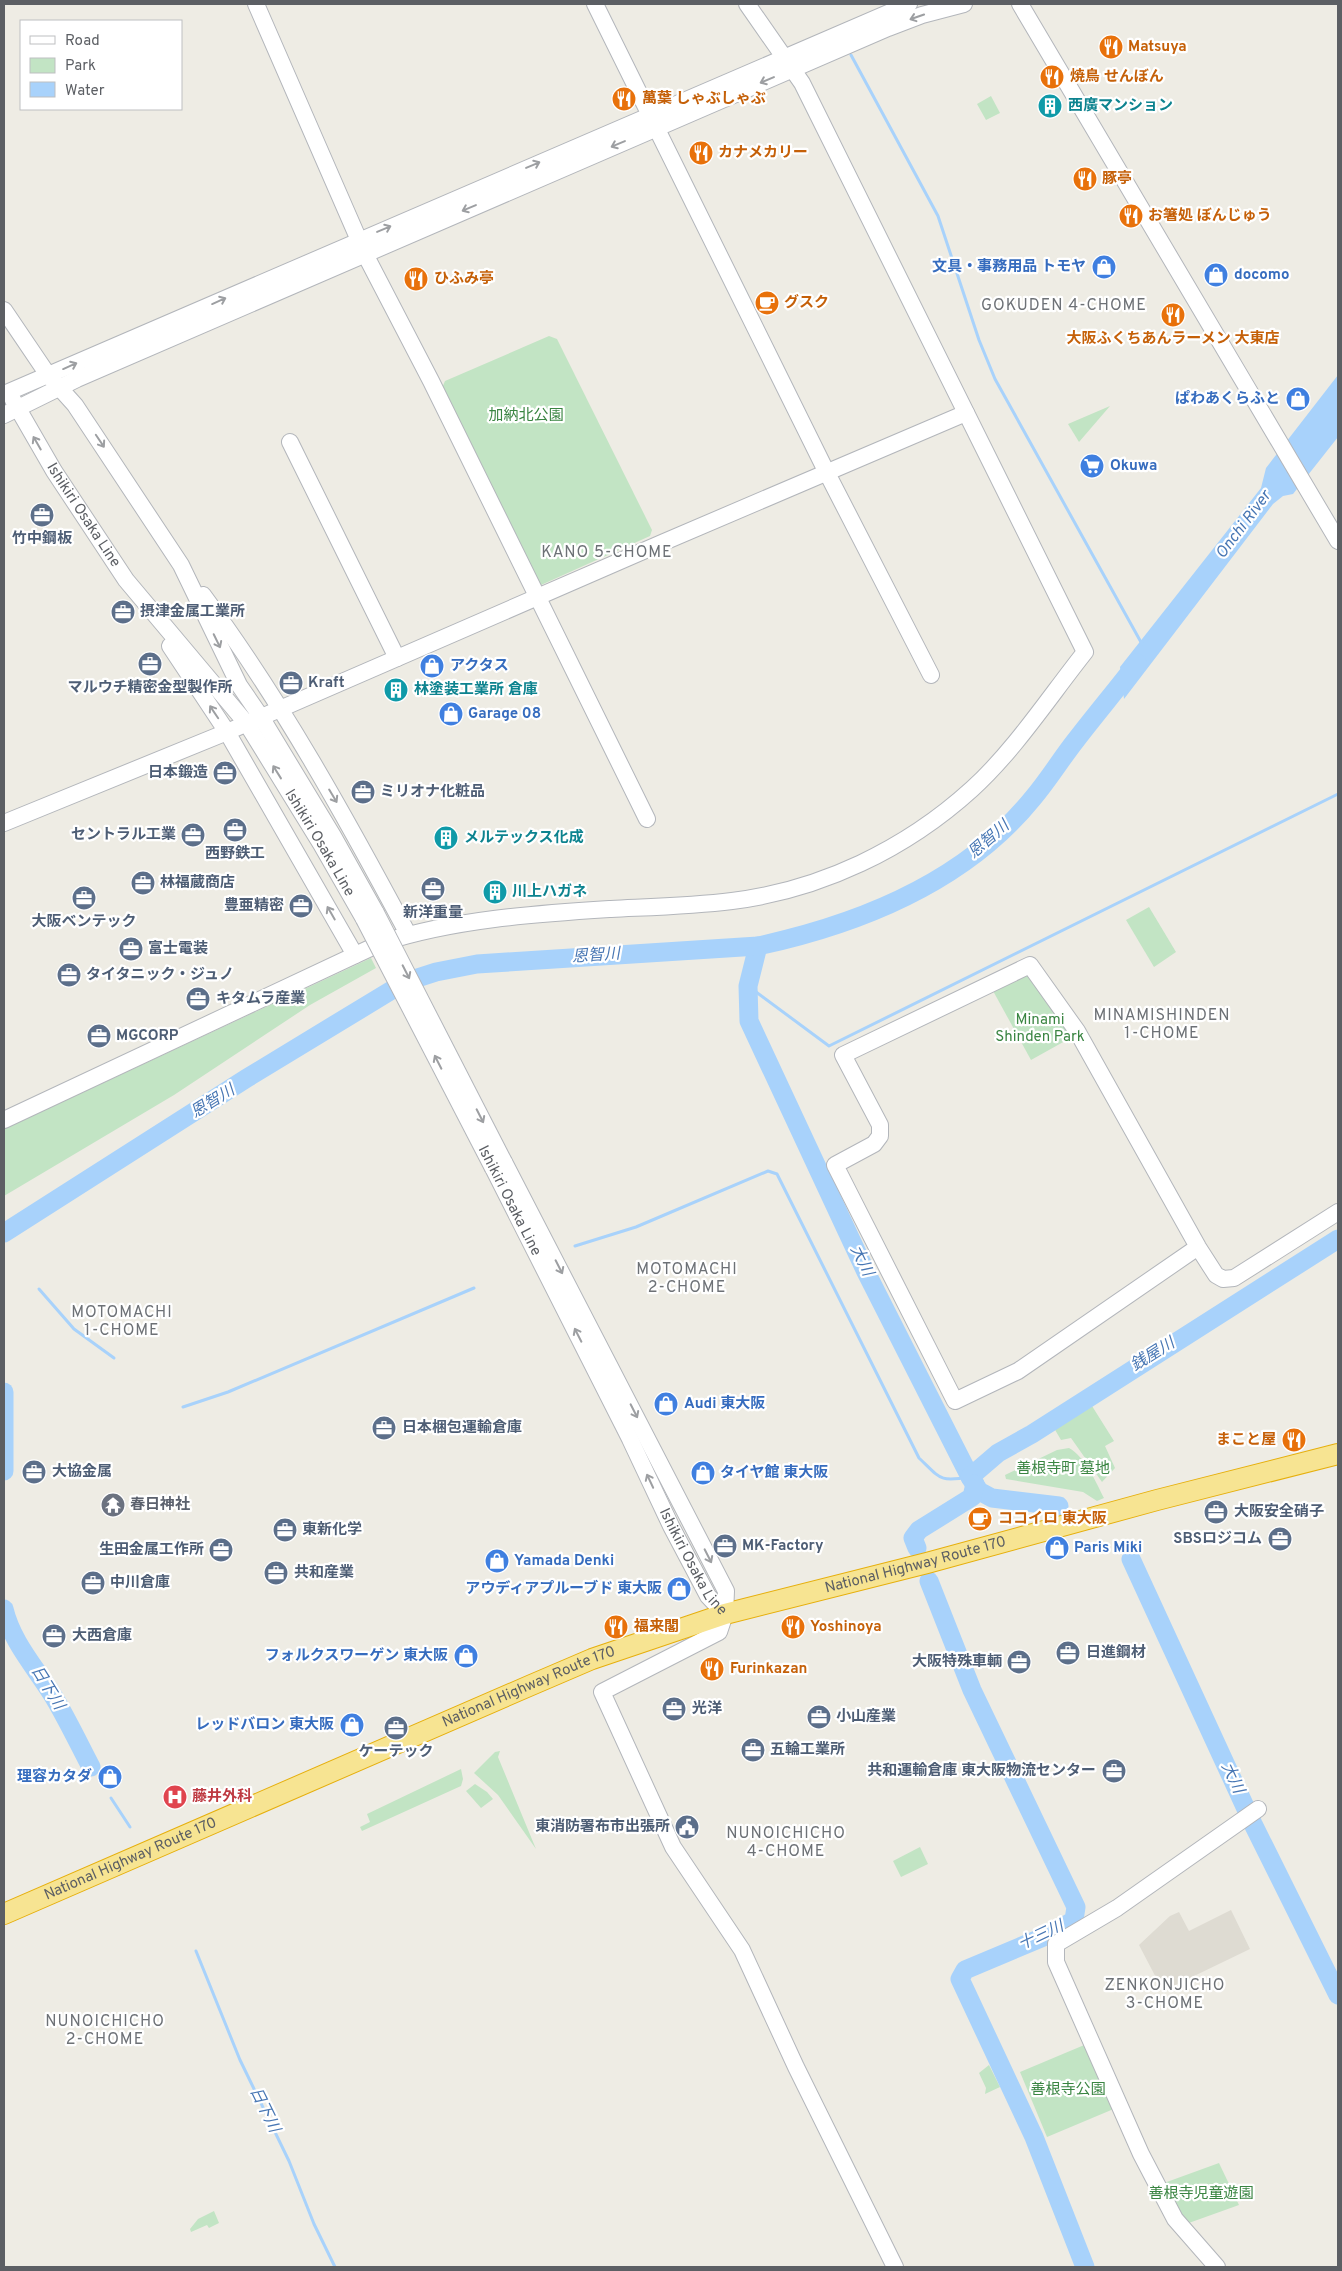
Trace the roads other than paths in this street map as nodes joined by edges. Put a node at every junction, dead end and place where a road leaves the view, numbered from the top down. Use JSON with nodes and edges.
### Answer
{"nodes":[{"id":1,"x":256,"y":4,"type":"edge"},
{"id":2,"x":595,"y":4,"type":"edge"},
{"id":3,"x":747,"y":4,"type":"edge"},
{"id":4,"x":910,"y":4,"type":"edge"},
{"id":5,"x":964,"y":4,"type":"edge"},
{"id":6,"x":1020,"y":4,"type":"edge"},
{"id":7,"x":789,"y":62,"type":"junction"},
{"id":8,"x":653,"y":121,"type":"junction"},
{"id":9,"x":362,"y":246,"type":"junction"},
{"id":10,"x":4,"y":310,"type":"edge"},
{"id":11,"x":54,"y":381,"type":"junction"},
{"id":12,"x":5,"y":389,"type":"edge"},
{"id":13,"x":11,"y":412,"type":"edge"},
{"id":14,"x":966,"y":413,"type":"junction"},
{"id":15,"x":290,"y":442,"type":"dead end"},
{"id":16,"x":827,"y":472,"type":"junction"},
{"id":17,"x":1338,"y":541,"type":"edge"},
{"id":18,"x":181,"y":565,"type":"junction"},
{"id":19,"x":126,"y":580,"type":"junction"},
{"id":20,"x":538,"y":598,"type":"junction"},
{"id":21,"x":397,"y":658,"type":"junction"},
{"id":22,"x":931,"y":675,"type":"dead end"},
{"id":23,"x":280,"y":709,"type":"junction"},
{"id":24,"x":254,"y":720,"type":"junction"},
{"id":25,"x":227,"y":732,"type":"junction"},
{"id":26,"x":647,"y":819,"type":"dead end"},
{"id":27,"x":4,"y":823,"type":"edge"},
{"id":28,"x":408,"y":934,"type":"junction"},
{"id":29,"x":355,"y":955,"type":"junction"},
{"id":30,"x":4,"y":1120,"type":"edge"},
{"id":31,"x":1338,"y":1212,"type":"edge"},
{"id":32,"x":1198,"y":1246,"type":"junction"},
{"id":33,"x":1338,"y":1454,"type":"edge"},
{"id":34,"x":725,"y":1614,"type":"junction"},
{"id":35,"x":1258,"y":1809,"type":"dead end"},
{"id":36,"x":4,"y":1914,"type":"edge"},
{"id":37,"x":895,"y":2267,"type":"edge"},
{"id":38,"x":1216,"y":2267,"type":"edge"}],
"edges":[{"from":1,"to":9,"type":"street"},
{"from":2,"to":8,"type":"street"},
{"from":3,"to":7,"type":"street"},
{"from":4,"to":7,"type":"street"},
{"from":5,"to":7,"type":"street","one_way":true},
{"from":6,"to":17,"type":"street"},
{"from":7,"to":8,"type":"street"},
{"from":7,"to":14,"type":"street"},
{"from":8,"to":9,"type":"street"},
{"from":8,"to":16,"type":"street"},
{"from":9,"to":11,"type":"street"},
{"from":9,"to":20,"type":"street"},
{"from":10,"to":11,"type":"street","name":"Ishikiri Osaka Line"},
{"from":11,"to":12,"type":"street"},
{"from":11,"to":13,"type":"street"},
{"from":11,"to":18,"type":"street","name":"Ishikiri Osaka Line","one_way":true},
{"from":12,"to":13,"type":"street","name":"Ishikiri Osaka Line"},
{"from":19,"to":13,"type":"street","name":"Ishikiri Osaka Line","one_way":true},
{"from":14,"to":16,"type":"street"},
{"from":14,"to":28,"type":"street"},
{"from":15,"to":21,"type":"street"},
{"from":16,"to":20,"type":"street"},
{"from":16,"to":22,"type":"street"},
{"from":18,"to":23,"type":"street"},
{"from":18,"to":24,"type":"street","name":"Ishikiri Osaka Line","one_way":true},
{"from":19,"to":24,"type":"street","name":"Ishikiri Osaka Line"},
{"from":25,"to":19,"type":"street","one_way":true},
{"from":20,"to":21,"type":"street"},
{"from":20,"to":26,"type":"street"},
{"from":21,"to":23,"type":"street"},
{"from":23,"to":24,"type":"street"},
{"from":23,"to":28,"type":"street","one_way":true},
{"from":24,"to":25,"type":"street"},
{"from":24,"to":34,"type":"street","name":"Ishikiri Osaka Line","bridge":true},
{"from":25,"to":27,"type":"street"},
{"from":29,"to":25,"type":"street","one_way":true},
{"from":28,"to":29,"type":"street"},
{"from":29,"to":30,"type":"street"},
{"from":31,"to":32,"type":"street"},
{"from":32,"to":32,"type":"street"},
{"from":33,"to":34,"type":"highway","name":"National Highway Route 170"},
{"from":34,"to":36,"type":"highway","name":"National Highway Route 170"},
{"from":34,"to":37,"type":"street"},
{"from":35,"to":38,"type":"street"}]}
